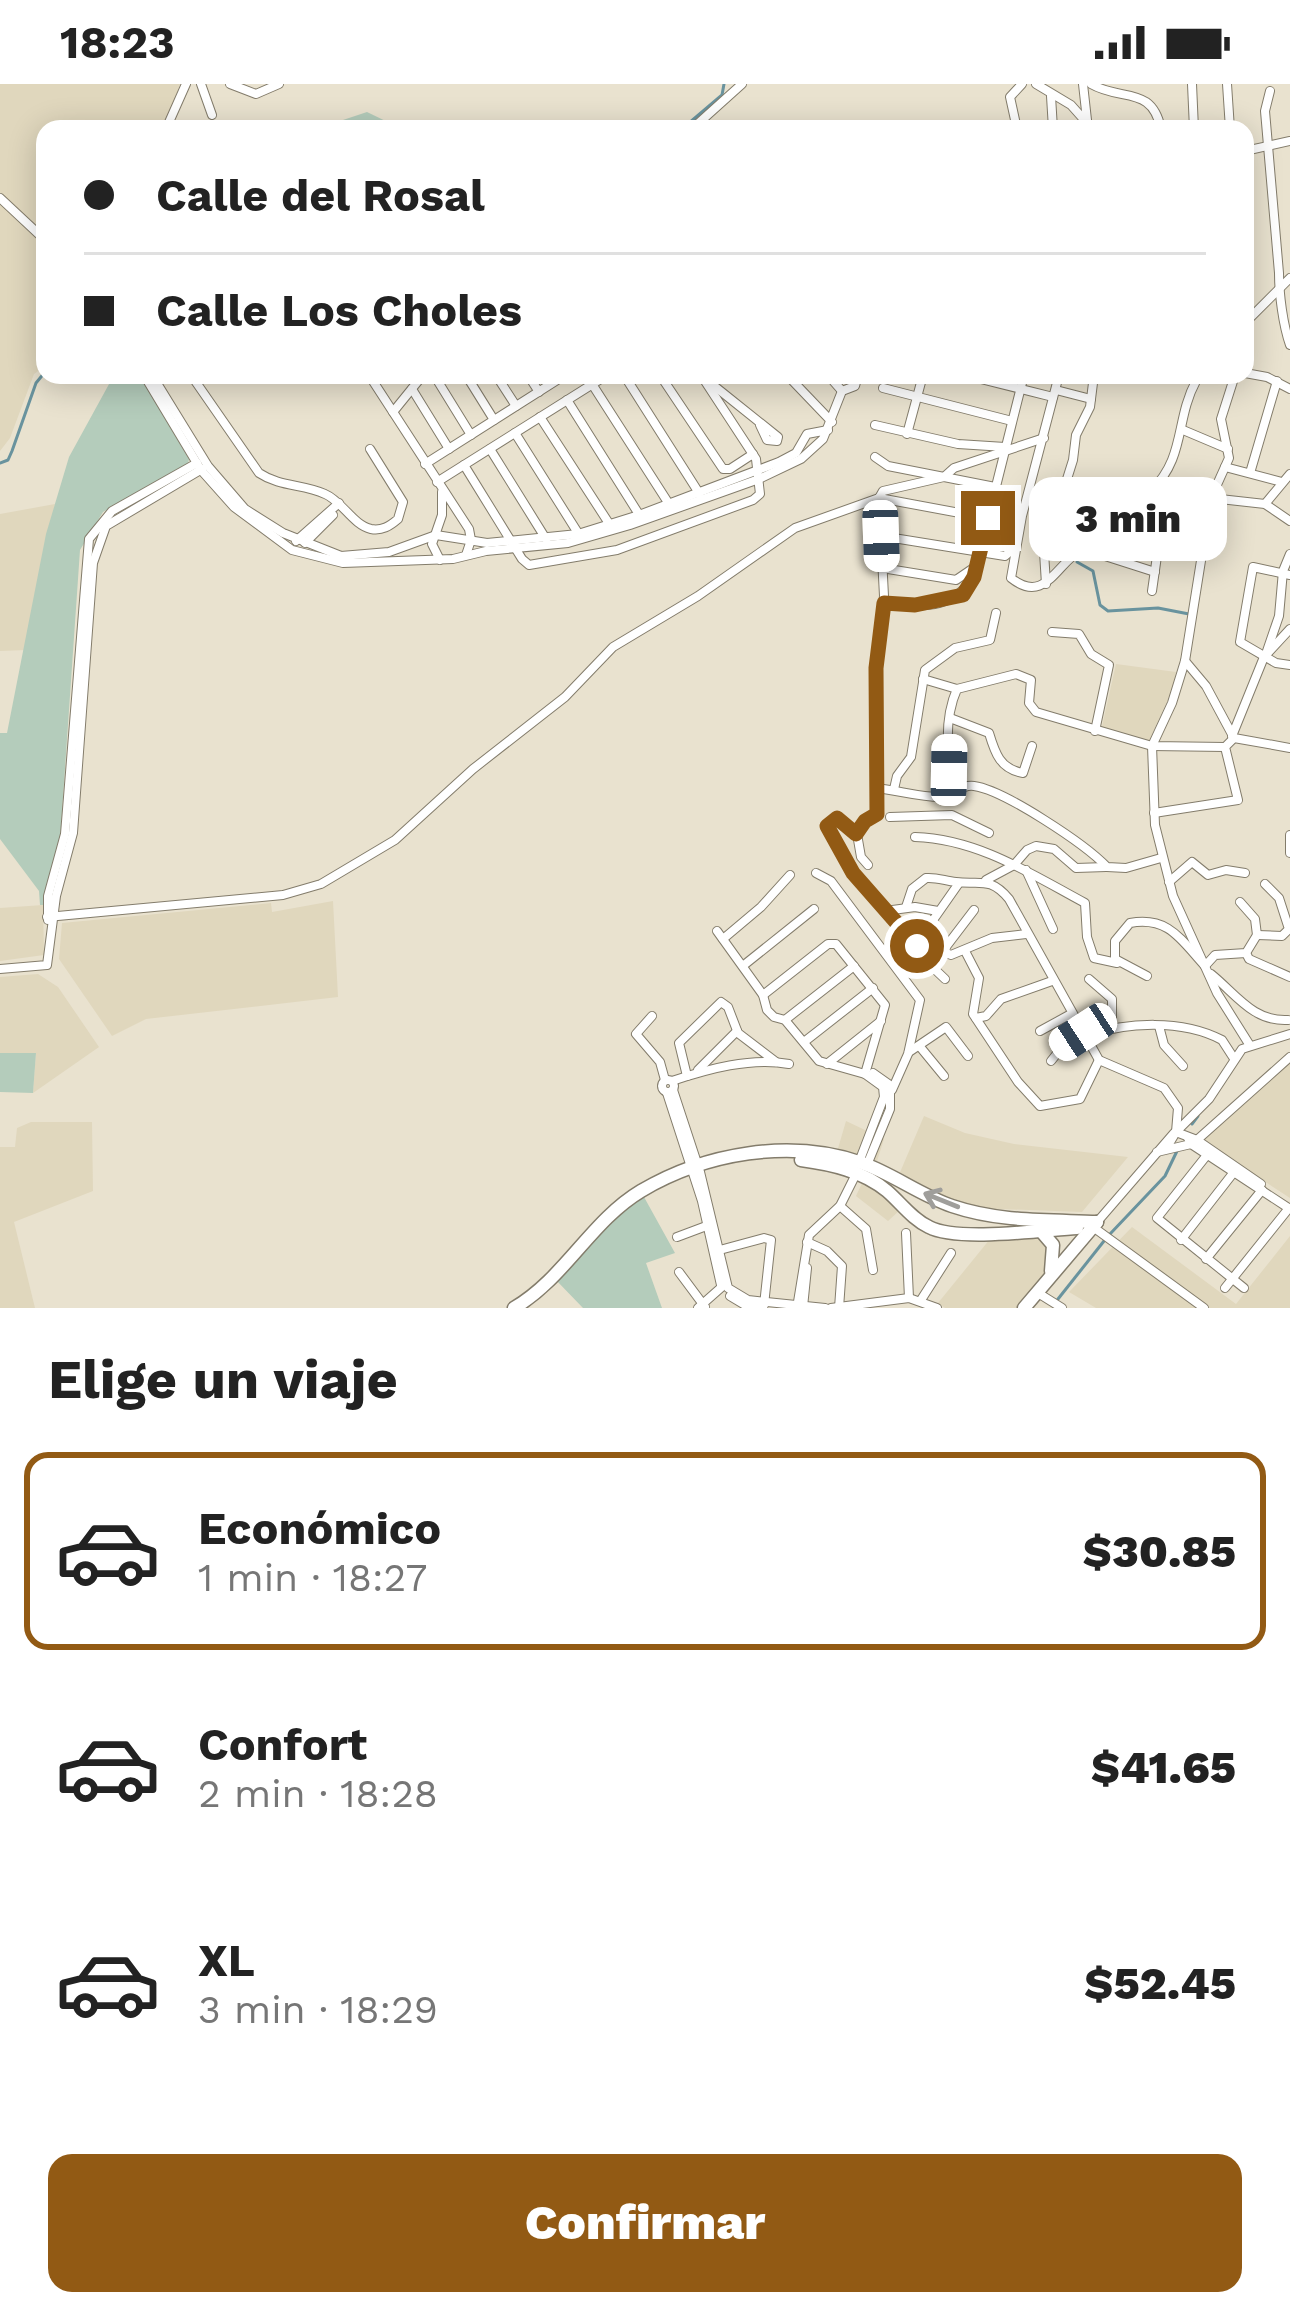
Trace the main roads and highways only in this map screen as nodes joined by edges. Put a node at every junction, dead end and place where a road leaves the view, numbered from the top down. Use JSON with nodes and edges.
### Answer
{"nodes":[{"id":1,"x":696,"y":1169,"type":"junction"},
{"id":2,"x":861,"y":1169,"type":"junction"},
{"id":3,"x":999,"y":1217,"type":"junction"},
{"id":4,"x":1037,"y":1227,"type":"junction"},
{"id":5,"x":980,"y":1233,"type":"junction"},
{"id":6,"x":1050,"y":1277,"type":"junction"},
{"id":7,"x":524,"y":1307,"type":"edge"},
{"id":8,"x":1024,"y":1308,"type":"edge"}],
"edges":[{"from":1,"to":2,"type":"main road"},
{"from":1,"to":2,"type":"main road"},
{"from":1,"to":7,"type":"main road"},
{"from":3,"to":2,"type":"main road","one_way":true},
{"from":2,"to":5,"type":"main road"},
{"from":3,"to":4,"type":"main road"},
{"from":3,"to":5,"type":"main road"},
{"from":4,"to":5,"type":"main road"},
{"from":4,"to":6,"type":"main road"},
{"from":4,"to":6,"type":"main road"},
{"from":6,"to":8,"type":"main road"}]}
